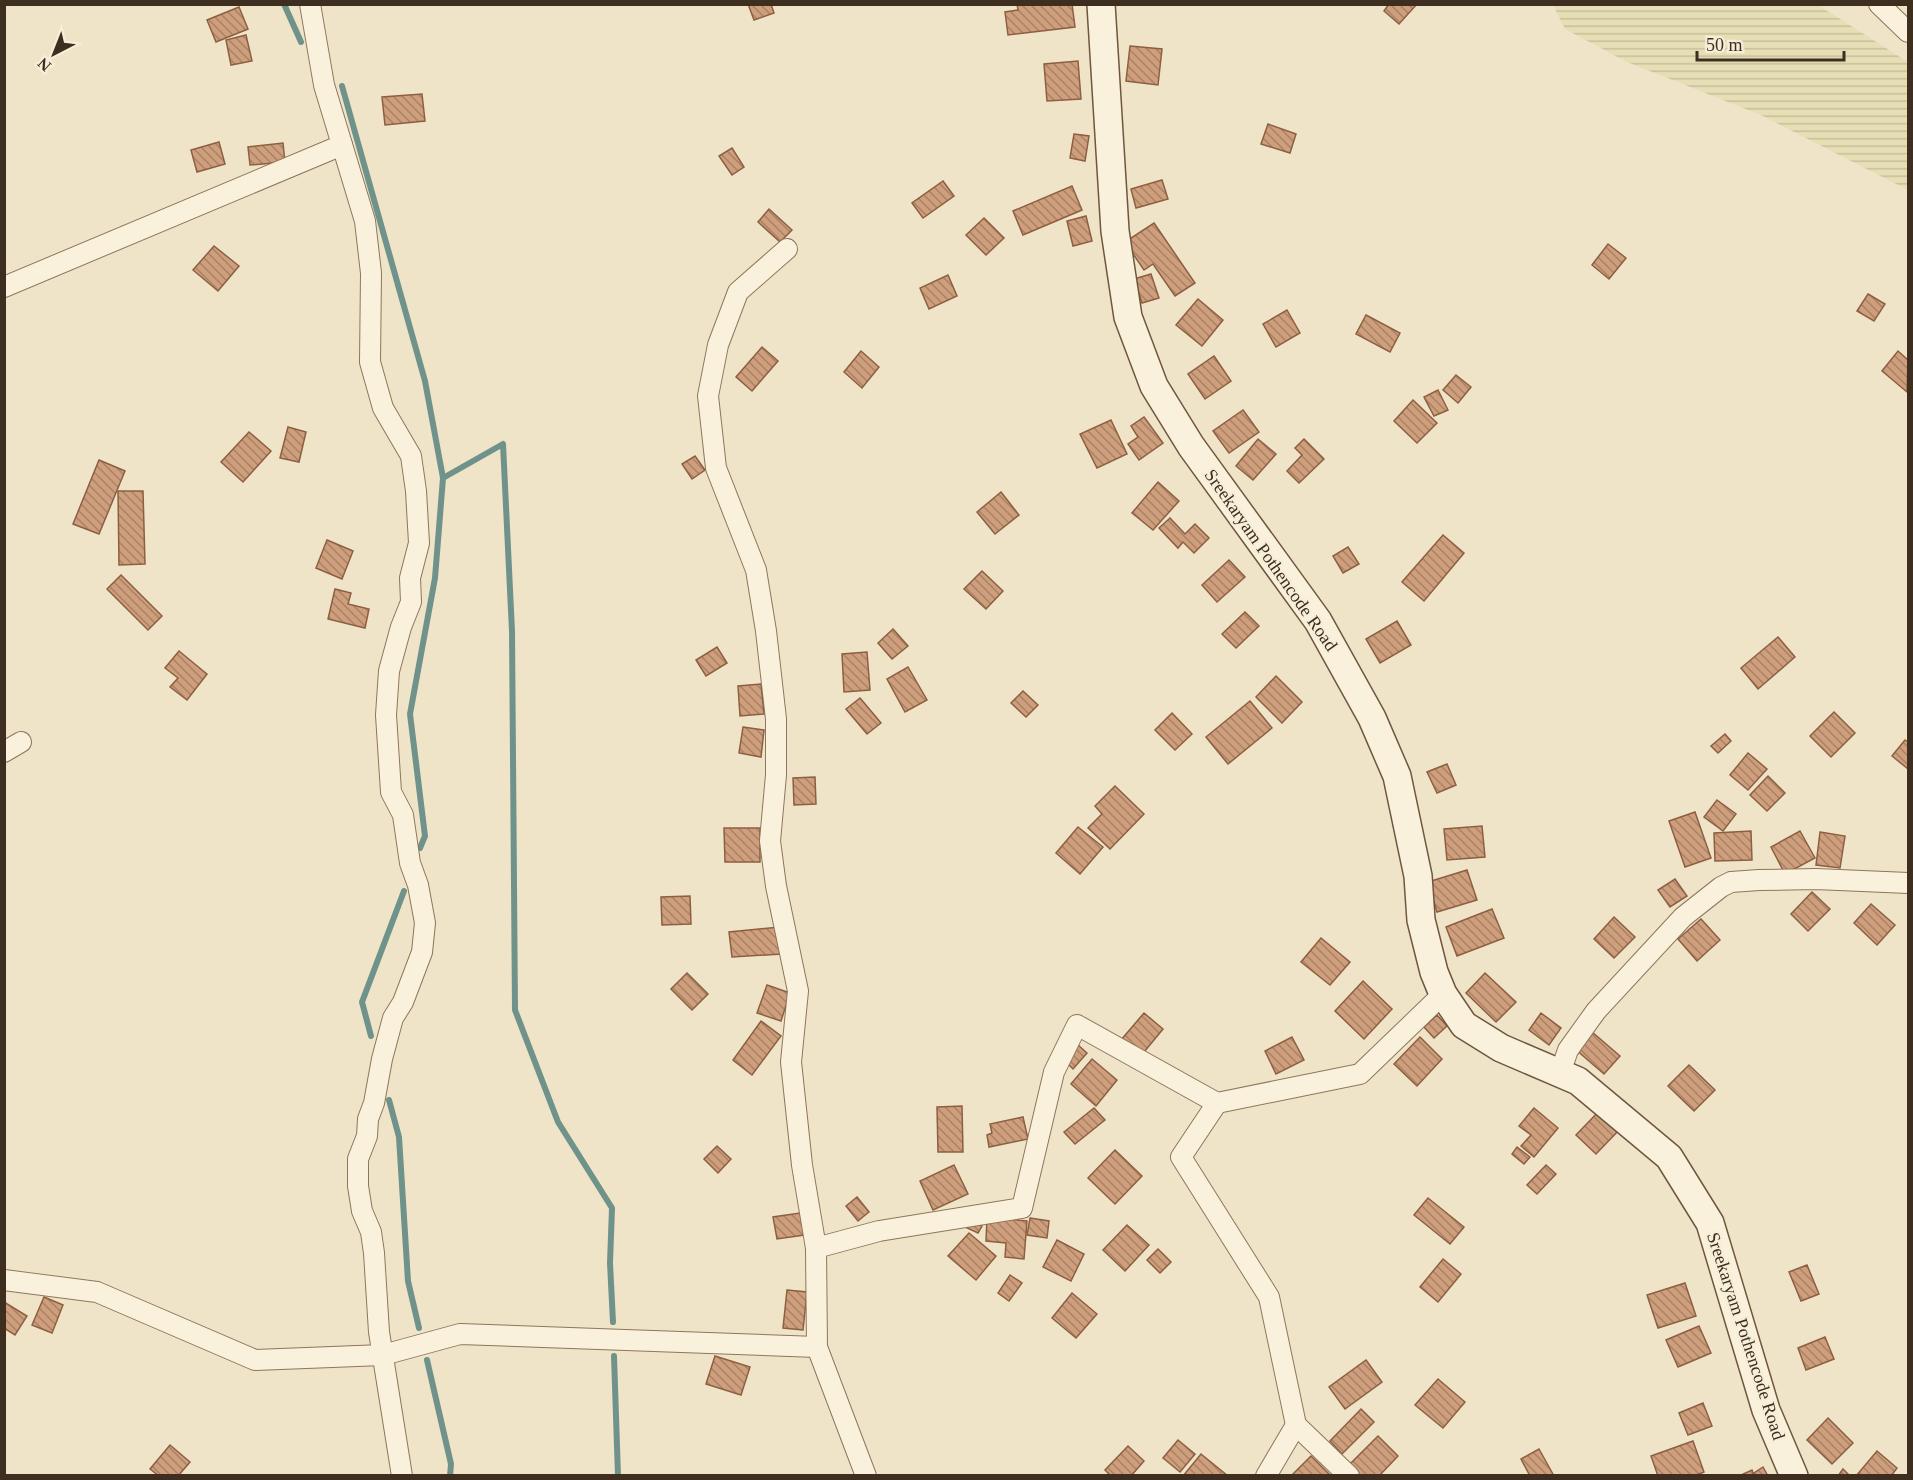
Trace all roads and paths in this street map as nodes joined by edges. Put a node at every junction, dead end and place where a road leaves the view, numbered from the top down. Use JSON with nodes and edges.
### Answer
{"nodes":[{"id":1,"x":310,"y":4,"type":"edge"},
{"id":2,"x":1101,"y":4,"type":"edge"},
{"id":3,"x":1879,"y":4,"type":"edge"},
{"id":4,"x":1908,"y":32,"type":"edge"},
{"id":5,"x":342,"y":145,"type":"junction"},
{"id":6,"x":787,"y":249,"type":"dead end"},
{"id":7,"x":4,"y":287,"type":"edge"},
{"id":8,"x":1908,"y":883,"type":"edge"},
{"id":9,"x":1443,"y":994,"type":"junction"},
{"id":10,"x":1560,"y":1073,"type":"junction"},
{"id":11,"x":1217,"y":1103,"type":"junction"},
{"id":12,"x":816,"y":1248,"type":"junction"},
{"id":13,"x":4,"y":1280,"type":"edge"},
{"id":14,"x":817,"y":1347,"type":"junction"},
{"id":15,"x":383,"y":1355,"type":"junction"},
{"id":16,"x":1296,"y":1425,"type":"junction"},
{"id":17,"x":1792,"y":1474,"type":"edge"},
{"id":18,"x":402,"y":1476,"type":"edge"},
{"id":19,"x":866,"y":1476,"type":"edge"},
{"id":20,"x":1266,"y":1476,"type":"edge"},
{"id":21,"x":1349,"y":1476,"type":"edge"}],
"edges":[{"from":1,"to":5,"type":"street"},
{"from":2,"to":9,"type":"main road","name":"Sreekaryam Pothencode Road"},
{"from":3,"to":4,"type":"street"},
{"from":5,"to":7,"type":"street"},
{"from":5,"to":15,"type":"street"},
{"from":6,"to":12,"type":"street"},
{"from":8,"to":10,"type":"street"},
{"from":9,"to":10,"type":"main road","name":"Sreekaryam Pothencode Road"},
{"from":9,"to":11,"type":"street"},
{"from":10,"to":17,"type":"main road","name":"Sreekaryam Pothencode Road"},
{"from":11,"to":12,"type":"street"},
{"from":11,"to":16,"type":"street"},
{"from":12,"to":14,"type":"street"},
{"from":13,"to":15,"type":"street"},
{"from":14,"to":15,"type":"street"},
{"from":14,"to":19,"type":"street"},
{"from":15,"to":18,"type":"street"},
{"from":16,"to":20,"type":"street"},
{"from":16,"to":21,"type":"street"}]}
